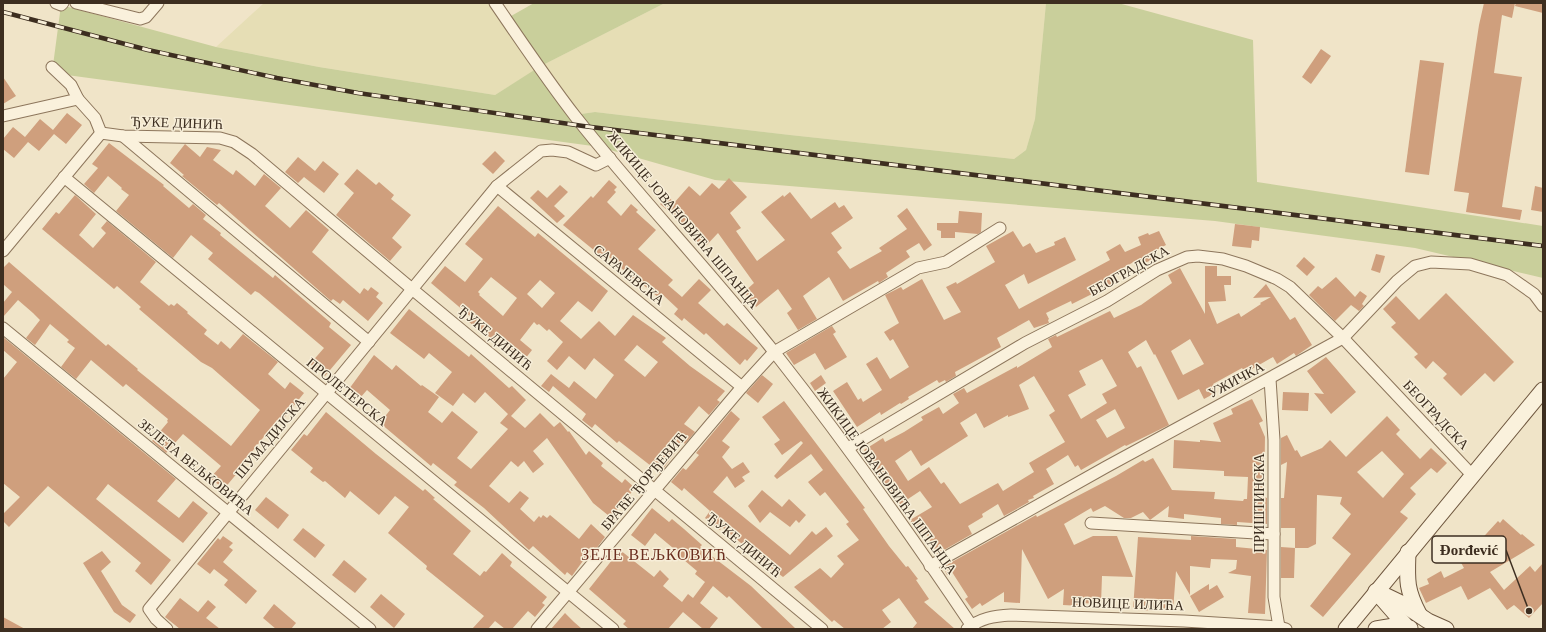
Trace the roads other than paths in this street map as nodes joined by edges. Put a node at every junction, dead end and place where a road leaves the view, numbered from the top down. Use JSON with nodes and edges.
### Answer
{"nodes":[{"id":1,"x":56,"y":3,"type":"edge"},
{"id":2,"x":63,"y":3,"type":"edge"},
{"id":3,"x":76,"y":3,"type":"edge"},
{"id":4,"x":158,"y":3,"type":"edge"},
{"id":5,"x":495,"y":3,"type":"edge"},
{"id":6,"x":52,"y":67,"type":"dead end"},
{"id":7,"x":78,"y":99,"type":"junction"},
{"id":8,"x":3,"y":116,"type":"edge"},
{"id":9,"x":101,"y":133,"type":"junction"},
{"id":10,"x":123,"y":136,"type":"junction"},
{"id":11,"x":610,"y":158,"type":"junction"},
{"id":12,"x":64,"y":177,"type":"junction"},
{"id":13,"x":497,"y":186,"type":"junction"},
{"id":14,"x":1000,"y":228,"type":"dead end"},
{"id":15,"x":3,"y":251,"type":"edge"},
{"id":16,"x":412,"y":290,"type":"junction"},
{"id":17,"x":1543,"y":306,"type":"edge"},
{"id":18,"x":3,"y":328,"type":"edge"},
{"id":19,"x":1343,"y":338,"type":"junction"},
{"id":20,"x":369,"y":342,"type":"junction"},
{"id":21,"x":774,"y":352,"type":"junction"},
{"id":22,"x":1270,"y":379,"type":"junction"},
{"id":23,"x":742,"y":387,"type":"junction"},
{"id":24,"x":1543,"y":390,"type":"edge"},
{"id":25,"x":326,"y":394,"type":"junction"},
{"id":26,"x":848,"y":448,"type":"junction"},
{"id":27,"x":1472,"y":475,"type":"junction"},
{"id":28,"x":656,"y":491,"type":"junction"},
{"id":29,"x":227,"y":513,"type":"junction"},
{"id":30,"x":1091,"y":522,"type":"dead end"},
{"id":31,"x":1274,"y":534,"type":"junction"},
{"id":32,"x":1408,"y":552,"type":"junction"},
{"id":33,"x":930,"y":566,"type":"junction"},
{"id":34,"x":1376,"y":591,"type":"junction"},
{"id":35,"x":568,"y":592,"type":"junction"},
{"id":36,"x":1420,"y":615,"type":"junction"},
{"id":37,"x":1410,"y":627,"type":"edge"},
{"id":38,"x":971,"y":628,"type":"edge"},
{"id":39,"x":1282,"y":628,"type":"edge"},
{"id":40,"x":167,"y":629,"type":"edge"},
{"id":41,"x":370,"y":629,"type":"edge"},
{"id":42,"x":537,"y":629,"type":"edge"},
{"id":43,"x":613,"y":629,"type":"edge"},
{"id":44,"x":822,"y":629,"type":"edge"},
{"id":45,"x":1346,"y":629,"type":"edge"},
{"id":46,"x":1376,"y":629,"type":"edge"},
{"id":47,"x":1446,"y":629,"type":"edge"}],
"edges":[{"from":1,"to":2,"type":"street"},
{"from":3,"to":4,"type":"street"},
{"from":5,"to":11,"type":"street","name":"ЖИКИЦЕ ЈОВАНОВИЋА ШПАНЦА"},
{"from":6,"to":7,"type":"street"},
{"from":7,"to":8,"type":"street"},
{"from":7,"to":9,"type":"street"},
{"from":9,"to":10,"type":"street","name":"ЂУКЕ ДИНИЋ"},
{"from":9,"to":12,"type":"street"},
{"from":10,"to":16,"type":"street","name":"ЂУКЕ ДИНИЋ"},
{"from":10,"to":20,"type":"street"},
{"from":11,"to":13,"type":"street","name":"ШУМАДИЈСКА"},
{"from":11,"to":21,"type":"street","name":"ЖИКИЦЕ ЈОВАНОВИЋА ШПАНЦА"},
{"from":12,"to":15,"type":"street"},
{"from":12,"to":25,"type":"street","name":"ПРОЛЕТЕРСКА"},
{"from":13,"to":16,"type":"street","name":"ШУМАДИЈСКА"},
{"from":13,"to":23,"type":"street","name":"САРАЈЕВСКА"},
{"from":14,"to":21,"type":"street"},
{"from":16,"to":20,"type":"street","name":"ШУМАДИЈСКА"},
{"from":16,"to":28,"type":"street","name":"ЂУКЕ ДИНИЋ"},
{"from":17,"to":19,"type":"street","name":"УЖИЧКА"},
{"from":18,"to":29,"type":"street","name":"ЗЕЛЕТА ВЕЉКОВИЋА"},
{"from":19,"to":22,"type":"street","name":"УЖИЧКА"},
{"from":19,"to":26,"type":"street","name":"БЕОГРАДСКА"},
{"from":19,"to":27,"type":"street","name":"БЕОГРАДСКА"},
{"from":20,"to":25,"type":"street","name":"ШУМАДИЈСКА"},
{"from":21,"to":23,"type":"street","name":"БРАЋЕ ЂОРЂЕВИЋ"},
{"from":21,"to":26,"type":"street","name":"ЖИКИЦЕ ЈОВАНОВИЋА ШПАНЦА"},
{"from":22,"to":31,"type":"street","name":"ПРИШТИНСКА"},
{"from":22,"to":33,"type":"street","name":"УЖИЧКА"},
{"from":23,"to":28,"type":"street","name":"БРАЋЕ ЂОРЂЕВИЋ"},
{"from":24,"to":27,"type":"main road"},
{"from":25,"to":29,"type":"street","name":"ШУМАДИЈСКА"},
{"from":25,"to":35,"type":"street","name":"ПРОЛЕТЕРСКА"},
{"from":26,"to":33,"type":"street","name":"ЖИКИЦЕ ЈОВАНОВИЋА ШПАНЦА"},
{"from":27,"to":32,"type":"main road"},
{"from":28,"to":35,"type":"street","name":"БРАЋЕ ЂОРЂЕВИЋ"},
{"from":28,"to":44,"type":"street","name":"ЂУКЕ ДИНИЋ"},
{"from":29,"to":40,"type":"street","name":"ШУМАДИЈСКА"},
{"from":29,"to":41,"type":"street","name":"ЗЕЛЕТА ВЕЉКОВИЋА"},
{"from":30,"to":31,"type":"street"},
{"from":31,"to":39,"type":"street","name":"ПРИШТИНСКА"},
{"from":32,"to":34,"type":"main road"},
{"from":32,"to":36,"type":"main road"},
{"from":33,"to":38,"type":"street","name":"ЖИКИЦЕ ЈОВАНОВИЋА ШПАНЦА"},
{"from":34,"to":36,"type":"main road"},
{"from":34,"to":37,"type":"main road"},
{"from":34,"to":45,"type":"main road"},
{"from":35,"to":42,"type":"street","name":"БРАЋЕ ЂОРЂЕВИЋ"},
{"from":35,"to":43,"type":"street","name":"ПРОЛЕТЕРСКА"},
{"from":36,"to":47,"type":"main road"},
{"from":37,"to":46,"type":"main road"},
{"from":38,"to":39,"type":"street","name":"НОВИЦЕ ИЛИЋА"}]}
